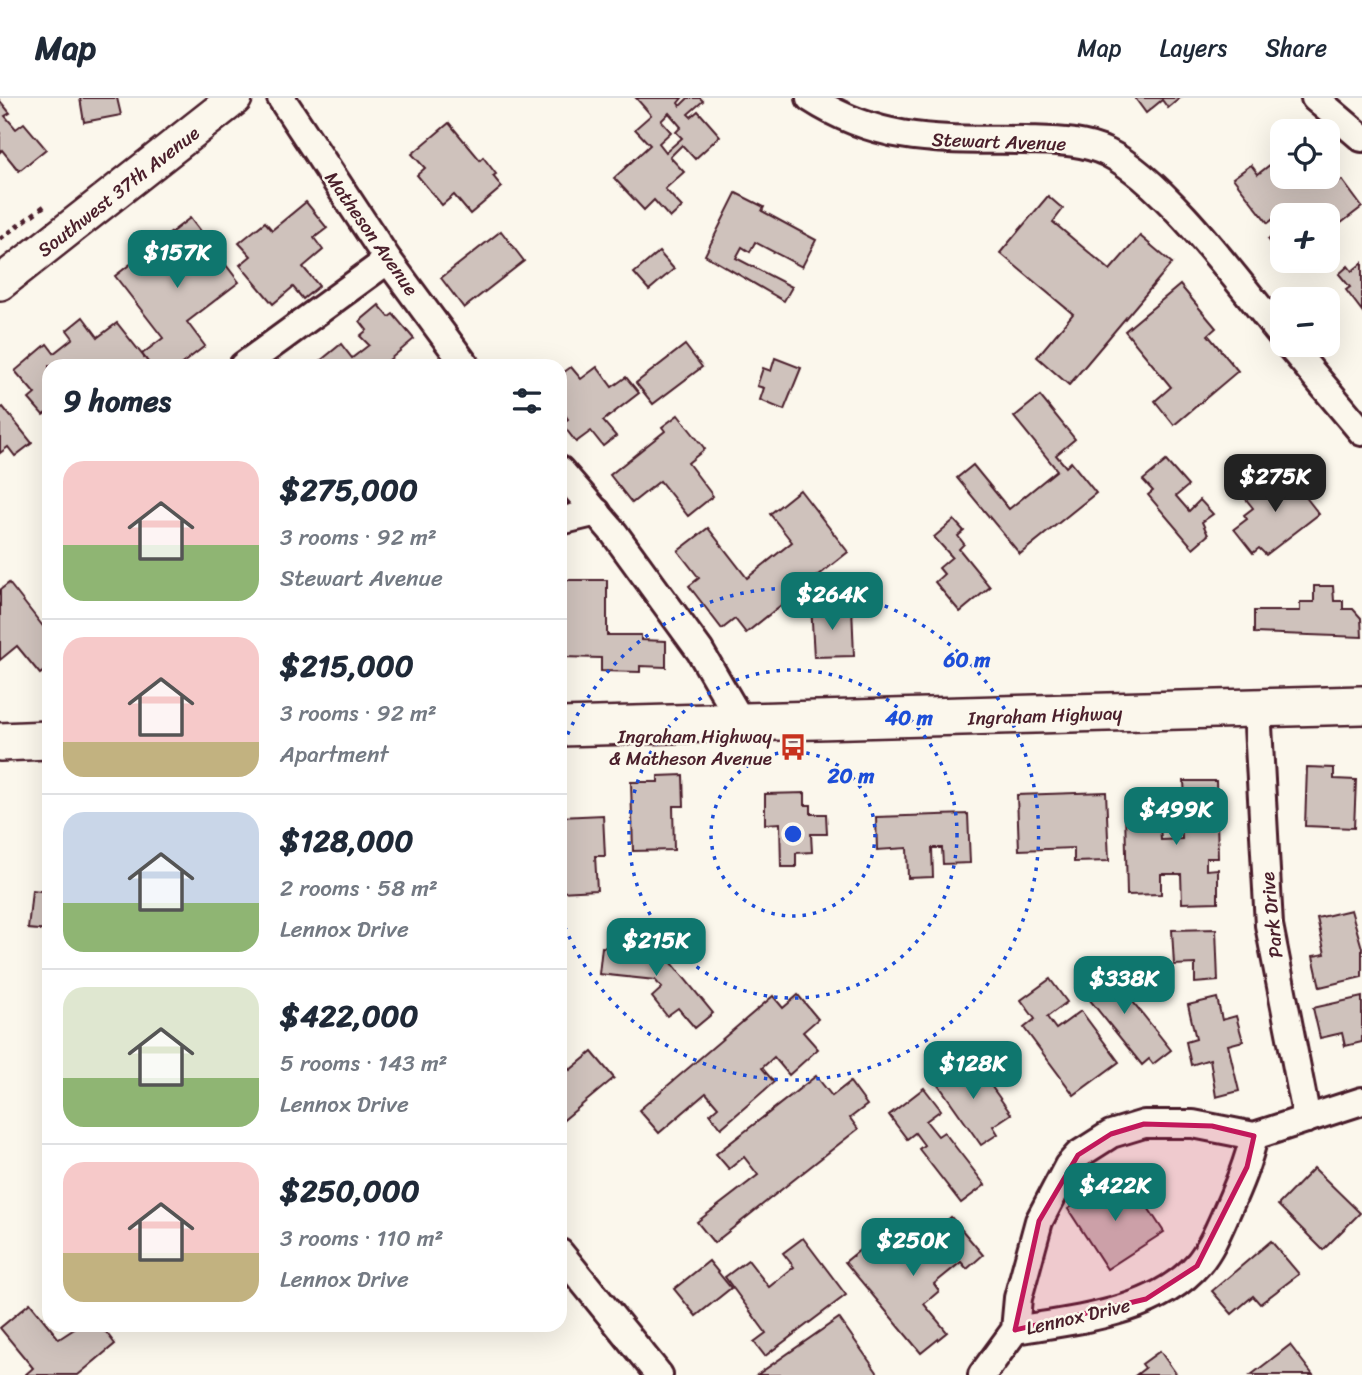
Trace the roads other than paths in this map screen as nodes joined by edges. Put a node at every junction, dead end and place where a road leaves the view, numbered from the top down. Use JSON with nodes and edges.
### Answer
{"nodes":[{"id":1,"x":235,"y":98,"type":"edge"},
{"id":2,"x":281,"y":98,"type":"edge"},
{"id":3,"x":810,"y":98,"type":"edge"},
{"id":4,"x":1315,"y":98,"type":"edge"},
{"id":5,"x":1362,"y":138,"type":"edge"},
{"id":6,"x":388,"y":260,"type":"junction"},
{"id":7,"x":0,"y":282,"type":"edge"},
{"id":8,"x":1270,"y":322,"type":"edge"},
{"id":9,"x":1299,"y":357,"type":"edge"},
{"id":10,"x":253,"y":359,"type":"edge"},
{"id":11,"x":461,"y":359,"type":"edge"},
{"id":12,"x":1362,"y":432,"type":"edge"},
{"id":13,"x":567,"y":478,"type":"edge"},
{"id":14,"x":597,"y":512,"type":"junction"},
{"id":15,"x":567,"y":519,"type":"edge"},
{"id":16,"x":1362,"y":705,"type":"edge"},
{"id":17,"x":1257,"y":708,"type":"junction"},
{"id":18,"x":742,"y":723,"type":"junction"},
{"id":19,"x":567,"y":727,"type":"edge"},
{"id":20,"x":42,"y":740,"type":"edge"},
{"id":21,"x":0,"y":742,"type":"edge"},
{"id":22,"x":1362,"y":1101,"type":"edge"},
{"id":23,"x":1307,"y":1119,"type":"junction"},
{"id":24,"x":1254,"y":1136,"type":"junction"},
{"id":25,"x":567,"y":1262,"type":"edge"},
{"id":26,"x":1015,"y":1330,"type":"junction"},
{"id":27,"x":659,"y":1375,"type":"edge"},
{"id":28,"x":982,"y":1375,"type":"edge"}],
"edges":[{"from":1,"to":7,"type":"street","name":"Southwest 37th Avenue"},
{"from":2,"to":6,"type":"street","name":"Matheson Avenue"},
{"from":3,"to":8,"type":"street","name":"Stewart Avenue"},
{"from":4,"to":5,"type":"street"},
{"from":6,"to":10,"type":"street"},
{"from":6,"to":11,"type":"street","name":"Matheson Avenue"},
{"from":9,"to":12,"type":"street"},
{"from":13,"to":14,"type":"street"},
{"from":14,"to":15,"type":"street"},
{"from":14,"to":18,"type":"street"},
{"from":16,"to":17,"type":"main road","name":"Ingraham Highway"},
{"from":17,"to":18,"type":"main road","name":"Ingraham Highway"},
{"from":17,"to":23,"type":"street","name":"Park Drive"},
{"from":18,"to":19,"type":"main road","name":"Ingraham Highway"},
{"from":20,"to":21,"type":"main road"},
{"from":22,"to":23,"type":"street","name":"Lennox Drive"},
{"from":23,"to":24,"type":"street","name":"Lennox Drive"},
{"from":24,"to":26,"type":"street","name":"Lennox Drive"},
{"from":24,"to":26,"type":"street","name":"Lennox Drive"},
{"from":25,"to":27,"type":"street"},
{"from":26,"to":28,"type":"street","name":"Lennox Drive"}]}
